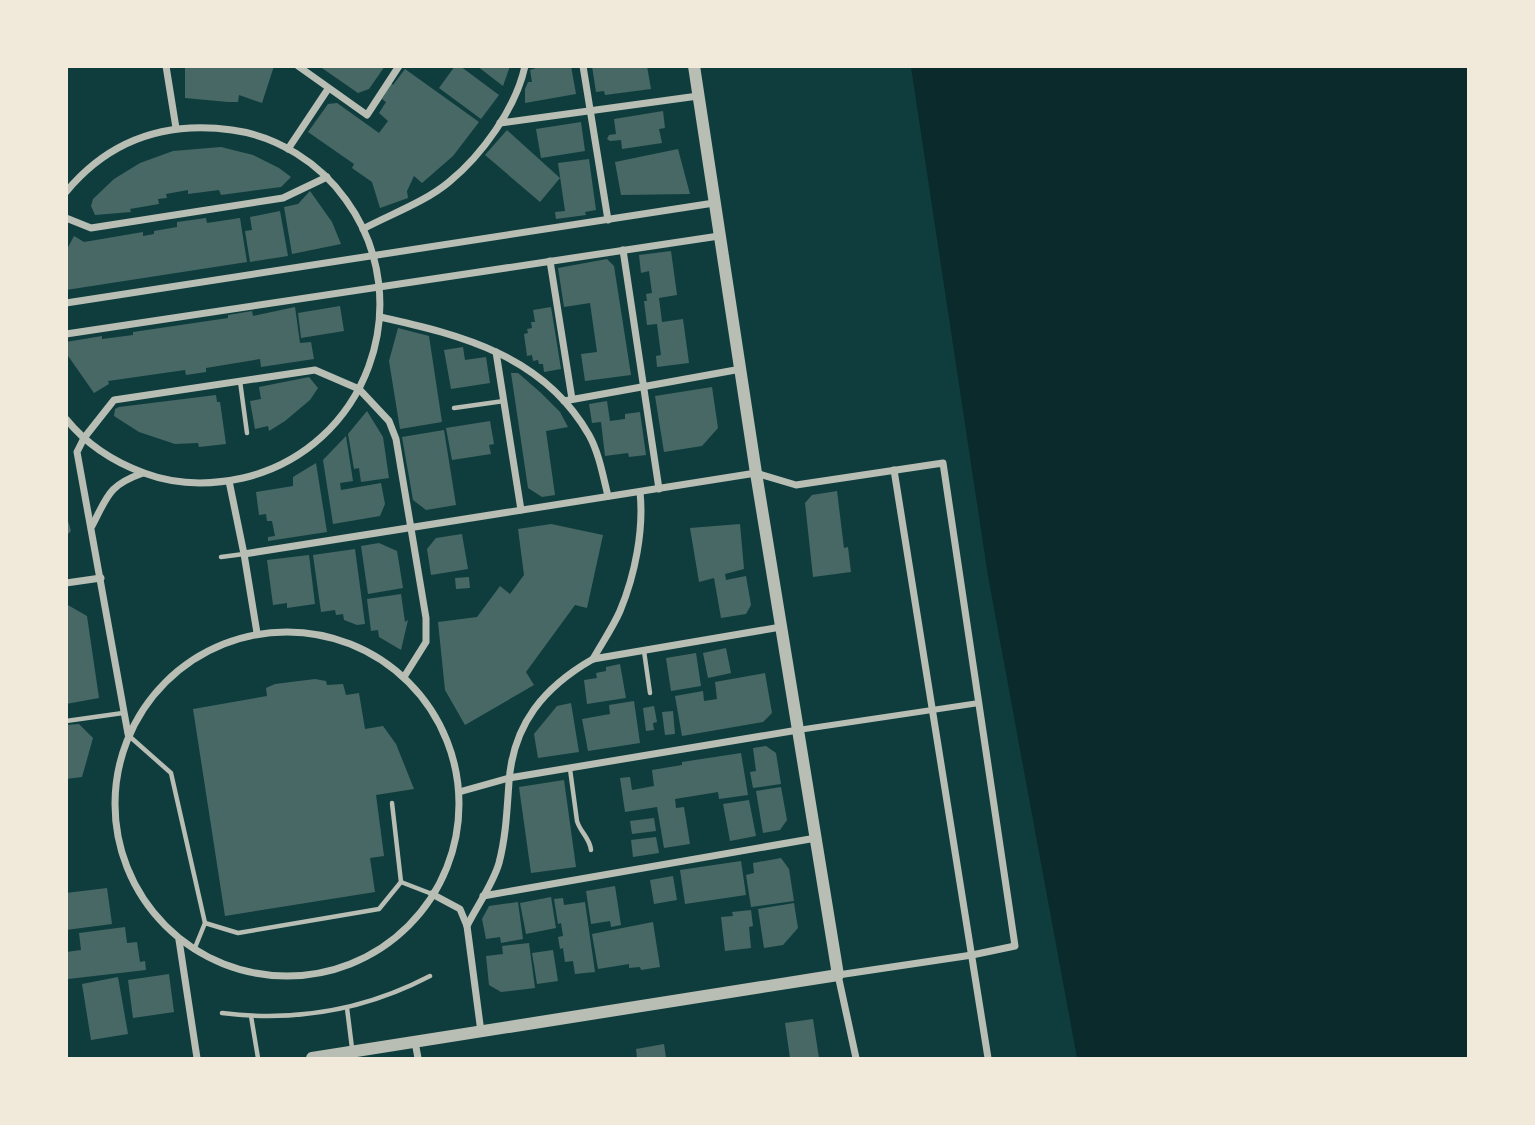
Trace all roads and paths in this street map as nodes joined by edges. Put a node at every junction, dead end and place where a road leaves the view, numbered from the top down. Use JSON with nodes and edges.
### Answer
{"nodes":[{"id":1,"x":166,"y":66,"type":"edge"},
{"id":2,"x":298,"y":66,"type":"edge"},
{"id":3,"x":399,"y":66,"type":"edge"},
{"id":4,"x":525,"y":66,"type":"edge"},
{"id":5,"x":583,"y":66,"type":"edge"},
{"id":6,"x":694,"y":66,"type":"edge"},
{"id":7,"x":328,"y":89,"type":"junction"},
{"id":8,"x":698,"y":96,"type":"junction"},
{"id":9,"x":589,"y":112,"type":"junction"},
{"id":10,"x":499,"y":123,"type":"junction"},
{"id":11,"x":176,"y":128,"type":"junction"},
{"id":12,"x":288,"y":149,"type":"junction"},
{"id":13,"x":327,"y":177,"type":"junction"},
{"id":14,"x":66,"y":192,"type":"edge"},
{"id":15,"x":714,"y":204,"type":"junction"},
{"id":16,"x":66,"y":218,"type":"edge"},
{"id":17,"x":608,"y":220,"type":"junction"},
{"id":18,"x":363,"y":229,"type":"junction"},
{"id":19,"x":719,"y":236,"type":"junction"},
{"id":20,"x":623,"y":250,"type":"junction"},
{"id":21,"x":374,"y":256,"type":"junction"},
{"id":22,"x":550,"y":261,"type":"junction"},
{"id":23,"x":379,"y":287,"type":"junction"},
{"id":24,"x":66,"y":303,"type":"edge"},
{"id":25,"x":380,"y":317,"type":"junction"},
{"id":26,"x":66,"y":334,"type":"edge"},
{"id":27,"x":496,"y":352,"type":"junction"},
{"id":28,"x":741,"y":369,"type":"junction"},
{"id":29,"x":240,"y":381,"type":"junction"},
{"id":30,"x":645,"y":387,"type":"junction"},
{"id":31,"x":359,"y":388,"type":"junction"},
{"id":32,"x":568,"y":400,"type":"junction"},
{"id":33,"x":504,"y":401,"type":"junction"},
{"id":34,"x":454,"y":408,"type":"dead end"},
{"id":35,"x":66,"y":419,"type":"edge"},
{"id":36,"x":247,"y":433,"type":"dead end"},
{"id":37,"x":85,"y":438,"type":"junction"},
{"id":38,"x":894,"y":470,"type":"junction"},
{"id":39,"x":143,"y":473,"type":"junction"},
{"id":40,"x":756,"y":473,"type":"junction"},
{"id":41,"x":229,"y":481,"type":"junction"},
{"id":42,"x":659,"y":489,"type":"junction"},
{"id":43,"x":640,"y":492,"type":"junction"},
{"id":44,"x":608,"y":496,"type":"junction"},
{"id":45,"x":521,"y":510,"type":"junction"},
{"id":46,"x":91,"y":526,"type":"junction"},
{"id":47,"x":410,"y":528,"type":"junction"},
{"id":48,"x":244,"y":554,"type":"junction"},
{"id":49,"x":221,"y":557,"type":"dead end"},
{"id":50,"x":101,"y":578,"type":"junction"},
{"id":51,"x":66,"y":583,"type":"edge"},
{"id":52,"x":781,"y":627,"type":"junction"},
{"id":53,"x":257,"y":633,"type":"junction"},
{"id":54,"x":644,"y":651,"type":"junction"},
{"id":55,"x":593,"y":659,"type":"junction"},
{"id":56,"x":404,"y":677,"type":"junction"},
{"id":57,"x":650,"y":693,"type":"dead end"},
{"id":58,"x":979,"y":703,"type":"junction"},
{"id":59,"x":933,"y":711,"type":"junction"},
{"id":60,"x":123,"y":713,"type":"junction"},
{"id":61,"x":66,"y":722,"type":"edge"},
{"id":62,"x":798,"y":730,"type":"junction"},
{"id":63,"x":128,"y":735,"type":"junction"},
{"id":64,"x":570,"y":769,"type":"junction"},
{"id":65,"x":509,"y":778,"type":"junction"},
{"id":66,"x":459,"y":792,"type":"junction"},
{"id":67,"x":392,"y":803,"type":"dead end"},
{"id":68,"x":816,"y":838,"type":"junction"},
{"id":69,"x":591,"y":850,"type":"dead end"},
{"id":70,"x":401,"y":882,"type":"junction"},
{"id":71,"x":432,"y":894,"type":"junction"},
{"id":72,"x":483,"y":896,"type":"junction"},
{"id":73,"x":205,"y":923,"type":"junction"},
{"id":74,"x":467,"y":926,"type":"junction"},
{"id":75,"x":179,"y":940,"type":"junction"},
{"id":76,"x":194,"y":950,"type":"junction"},
{"id":77,"x":972,"y":955,"type":"junction"},
{"id":78,"x":838,"y":975,"type":"junction"},
{"id":79,"x":430,"y":976,"type":"dead end"},
{"id":80,"x":347,"y":1008,"type":"junction"},
{"id":81,"x":222,"y":1013,"type":"dead end"},
{"id":82,"x":251,"y":1016,"type":"junction"},
{"id":83,"x":481,"y":1032,"type":"junction"},
{"id":84,"x":415,"y":1042,"type":"junction"},
{"id":85,"x":353,"y":1052,"type":"junction"},
{"id":86,"x":197,"y":1059,"type":"edge"},
{"id":87,"x":258,"y":1059,"type":"edge"},
{"id":88,"x":312,"y":1059,"type":"edge"},
{"id":89,"x":418,"y":1059,"type":"edge"},
{"id":90,"x":856,"y":1059,"type":"edge"},
{"id":91,"x":988,"y":1059,"type":"edge"}],
"edges":[{"from":1,"to":11,"type":"street"},
{"from":2,"to":7,"type":"street"},
{"from":3,"to":7,"type":"street"},
{"from":4,"to":10,"type":"street"},
{"from":5,"to":9,"type":"street"},
{"from":6,"to":8,"type":"street"},
{"from":7,"to":12,"type":"street"},
{"from":8,"to":9,"type":"street"},
{"from":8,"to":15,"type":"street"},
{"from":9,"to":10,"type":"street"},
{"from":9,"to":17,"type":"street"},
{"from":10,"to":18,"type":"street"},
{"from":11,"to":12,"type":"street"},
{"from":11,"to":14,"type":"street"},
{"from":12,"to":13,"type":"street"},
{"from":13,"to":16,"type":"street"},
{"from":13,"to":18,"type":"street"},
{"from":15,"to":17,"type":"street"},
{"from":15,"to":19,"type":"street"},
{"from":17,"to":21,"type":"street"},
{"from":18,"to":21,"type":"street"},
{"from":19,"to":20,"type":"street"},
{"from":19,"to":28,"type":"street"},
{"from":20,"to":22,"type":"street"},
{"from":20,"to":30,"type":"street"},
{"from":21,"to":23,"type":"street"},
{"from":21,"to":24,"type":"street"},
{"from":22,"to":23,"type":"street"},
{"from":22,"to":32,"type":"street"},
{"from":23,"to":25,"type":"street"},
{"from":23,"to":26,"type":"street"},
{"from":25,"to":27,"type":"street"},
{"from":25,"to":31,"type":"street"},
{"from":27,"to":32,"type":"street"},
{"from":27,"to":33,"type":"street"},
{"from":28,"to":30,"type":"street"},
{"from":28,"to":40,"type":"street"},
{"from":29,"to":31,"type":"street"},
{"from":29,"to":36,"type":"lane"},
{"from":29,"to":37,"type":"street"},
{"from":30,"to":32,"type":"street"},
{"from":30,"to":42,"type":"street"},
{"from":31,"to":41,"type":"street"},
{"from":31,"to":47,"type":"street"},
{"from":32,"to":44,"type":"street"},
{"from":33,"to":34,"type":"lane"},
{"from":33,"to":45,"type":"street"},
{"from":35,"to":37,"type":"street"},
{"from":37,"to":39,"type":"street"},
{"from":37,"to":46,"type":"street"},
{"from":38,"to":40,"type":"street"},
{"from":38,"to":58,"type":"street"},
{"from":38,"to":59,"type":"street"},
{"from":39,"to":41,"type":"street"},
{"from":39,"to":46,"type":"street"},
{"from":40,"to":42,"type":"street"},
{"from":40,"to":52,"type":"street"},
{"from":41,"to":48,"type":"street"},
{"from":42,"to":43,"type":"street"},
{"from":43,"to":44,"type":"street"},
{"from":43,"to":55,"type":"street"},
{"from":44,"to":45,"type":"street"},
{"from":45,"to":47,"type":"street"},
{"from":46,"to":50,"type":"street"},
{"from":47,"to":48,"type":"street"},
{"from":47,"to":56,"type":"street"},
{"from":48,"to":49,"type":"lane"},
{"from":48,"to":53,"type":"street"},
{"from":50,"to":51,"type":"street"},
{"from":50,"to":60,"type":"street"},
{"from":52,"to":54,"type":"street"},
{"from":52,"to":62,"type":"street"},
{"from":53,"to":56,"type":"street"},
{"from":53,"to":63,"type":"street"},
{"from":54,"to":55,"type":"street"},
{"from":54,"to":57,"type":"lane"},
{"from":55,"to":65,"type":"street"},
{"from":56,"to":66,"type":"street"},
{"from":58,"to":59,"type":"street"},
{"from":58,"to":77,"type":"street"},
{"from":59,"to":62,"type":"street"},
{"from":59,"to":77,"type":"street"},
{"from":60,"to":61,"type":"lane"},
{"from":60,"to":63,"type":"street"},
{"from":62,"to":64,"type":"street"},
{"from":62,"to":68,"type":"street"},
{"from":63,"to":73,"type":"lane"},
{"from":63,"to":75,"type":"street"},
{"from":64,"to":65,"type":"street"},
{"from":64,"to":69,"type":"lane"},
{"from":65,"to":66,"type":"street"},
{"from":65,"to":72,"type":"street"},
{"from":66,"to":71,"type":"street"},
{"from":67,"to":70,"type":"lane"},
{"from":68,"to":72,"type":"street"},
{"from":68,"to":78,"type":"street"},
{"from":70,"to":71,"type":"lane"},
{"from":70,"to":73,"type":"lane"},
{"from":71,"to":74,"type":"street"},
{"from":71,"to":76,"type":"street"},
{"from":72,"to":74,"type":"street"},
{"from":73,"to":76,"type":"lane"},
{"from":74,"to":83,"type":"street"},
{"from":75,"to":76,"type":"street"},
{"from":75,"to":86,"type":"street"},
{"from":77,"to":78,"type":"street"},
{"from":77,"to":91,"type":"street"},
{"from":78,"to":83,"type":"street"},
{"from":78,"to":90,"type":"street"},
{"from":79,"to":80,"type":"lane"},
{"from":80,"to":82,"type":"lane"},
{"from":80,"to":85,"type":"lane"},
{"from":81,"to":82,"type":"lane"},
{"from":82,"to":87,"type":"lane"},
{"from":83,"to":84,"type":"street"},
{"from":84,"to":85,"type":"street"},
{"from":84,"to":89,"type":"street"},
{"from":85,"to":88,"type":"street"}]}
